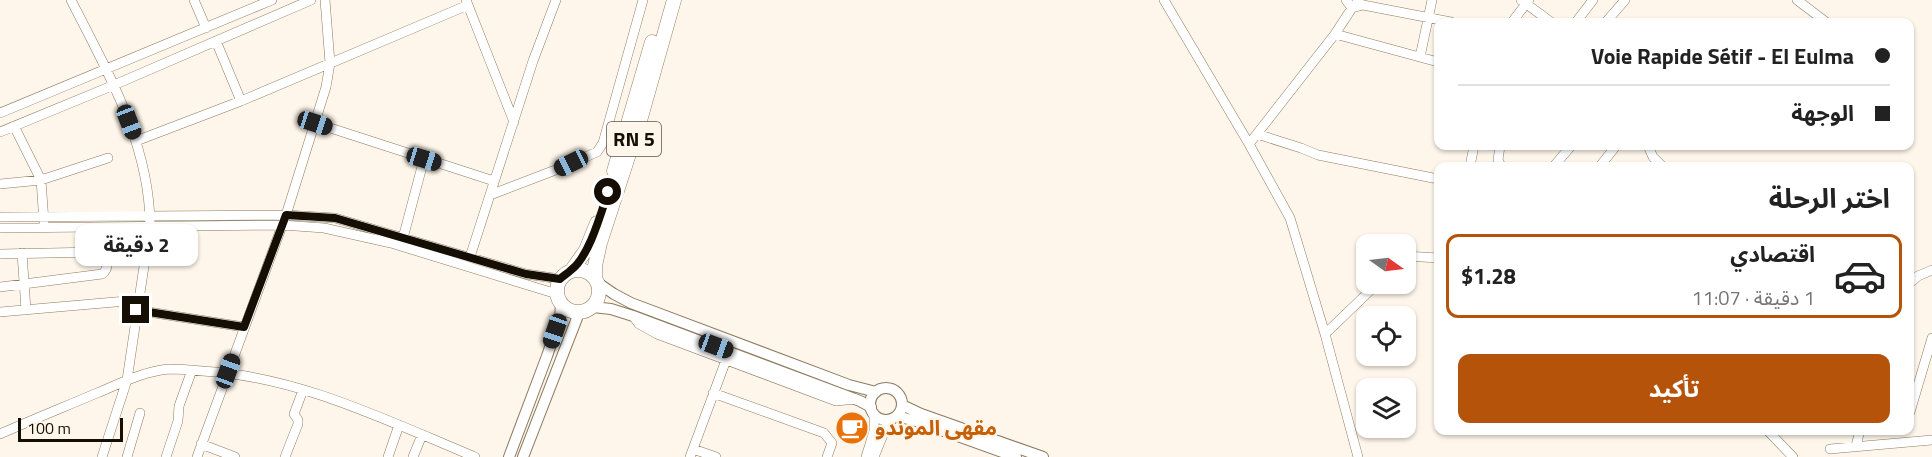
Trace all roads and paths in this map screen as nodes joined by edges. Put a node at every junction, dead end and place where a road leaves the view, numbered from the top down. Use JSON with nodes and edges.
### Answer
{"nodes":[{"id":1,"x":71,"y":0,"type":"edge"},
{"id":2,"x":194,"y":0,"type":"edge"},
{"id":3,"x":272,"y":0,"type":"edge"},
{"id":4,"x":311,"y":0,"type":"edge"},
{"id":5,"x":326,"y":0,"type":"edge"},
{"id":6,"x":556,"y":0,"type":"edge"},
{"id":7,"x":643,"y":0,"type":"edge"},
{"id":8,"x":664,"y":0,"type":"edge"},
{"id":9,"x":674,"y":0,"type":"edge"},
{"id":10,"x":1164,"y":0,"type":"edge"},
{"id":11,"x":1432,"y":0,"type":"edge"},
{"id":12,"x":1593,"y":0,"type":"edge"},
{"id":13,"x":1625,"y":0,"type":"edge"},
{"id":14,"x":1797,"y":0,"type":"edge"},
{"id":15,"x":1525,"y":1,"type":"edge"},
{"id":16,"x":467,"y":3,"type":"edge"},
{"id":17,"x":1352,"y":3,"type":"edge"},
{"id":18,"x":1428,"y":18,"type":"junction"},
{"id":19,"x":1514,"y":18,"type":"edge"},
{"id":20,"x":1546,"y":18,"type":"edge"},
{"id":21,"x":1579,"y":18,"type":"edge"},
{"id":22,"x":1609,"y":18,"type":"edge"},
{"id":23,"x":1821,"y":18,"type":"edge"},
{"id":24,"x":1434,"y":19,"type":"edge"},
{"id":25,"x":206,"y":28,"type":"junction"},
{"id":26,"x":1335,"y":34,"type":"junction"},
{"id":27,"x":216,"y":41,"type":"junction"},
{"id":28,"x":1420,"y":57,"type":"junction"},
{"id":29,"x":1434,"y":61,"type":"edge"},
{"id":30,"x":330,"y":63,"type":"junction"},
{"id":31,"x":106,"y":69,"type":"junction"},
{"id":32,"x":114,"y":85,"type":"junction"},
{"id":33,"x":241,"y":101,"type":"junction"},
{"id":34,"x":0,"y":113,"type":"edge"},
{"id":35,"x":514,"y":122,"type":"junction"},
{"id":36,"x":315,"y":123,"type":"junction"},
{"id":37,"x":14,"y":126,"type":"junction"},
{"id":38,"x":0,"y":132,"type":"edge"},
{"id":39,"x":1257,"y":134,"type":"junction"},
{"id":40,"x":136,"y":141,"type":"junction"},
{"id":41,"x":1249,"y":144,"type":"junction"},
{"id":42,"x":1568,"y":150,"type":"edge"},
{"id":43,"x":1613,"y":150,"type":"edge"},
{"id":44,"x":108,"y":158,"type":"dead end"},
{"id":45,"x":424,"y":159,"type":"junction"},
{"id":46,"x":1557,"y":162,"type":"edge"},
{"id":47,"x":1603,"y":162,"type":"edge"},
{"id":48,"x":1434,"y":178,"type":"edge"},
{"id":49,"x":41,"y":180,"type":"junction"},
{"id":50,"x":494,"y":181,"type":"junction"},
{"id":51,"x":0,"y":184,"type":"edge"},
{"id":52,"x":490,"y":195,"type":"junction"},
{"id":53,"x":150,"y":215,"type":"junction"},
{"id":54,"x":286,"y":215,"type":"junction"},
{"id":55,"x":44,"y":216,"type":"junction"},
{"id":56,"x":0,"y":217,"type":"edge"},
{"id":57,"x":282,"y":225,"type":"junction"},
{"id":58,"x":150,"y":226,"type":"junction"},
{"id":59,"x":45,"y":227,"type":"junction"},
{"id":60,"x":0,"y":228,"type":"edge"},
{"id":61,"x":404,"y":238,"type":"junction"},
{"id":62,"x":22,"y":253,"type":"junction"},
{"id":63,"x":0,"y":255,"type":"edge"},
{"id":64,"x":470,"y":257,"type":"junction"},
{"id":65,"x":1416,"y":257,"type":"edge"},
{"id":66,"x":1434,"y":258,"type":"edge"},
{"id":67,"x":572,"y":270,"type":"junction"},
{"id":68,"x":1932,"y":270,"type":"edge"},
{"id":69,"x":560,"y":279,"type":"junction"},
{"id":70,"x":1914,"y":279,"type":"edge"},
{"id":71,"x":596,"y":280,"type":"junction"},
{"id":72,"x":24,"y":284,"type":"junction"},
{"id":73,"x":0,"y":287,"type":"edge"},
{"id":74,"x":1367,"y":294,"type":"edge"},
{"id":75,"x":138,"y":300,"type":"junction"},
{"id":76,"x":559,"y":300,"type":"junction"},
{"id":77,"x":593,"y":307,"type":"junction"},
{"id":78,"x":26,"y":310,"type":"junction"},
{"id":79,"x":136,"y":310,"type":"junction"},
{"id":80,"x":0,"y":312,"type":"edge"},
{"id":81,"x":579,"y":313,"type":"junction"},
{"id":82,"x":633,"y":316,"type":"junction"},
{"id":83,"x":244,"y":327,"type":"junction"},
{"id":84,"x":1325,"y":334,"type":"junction"},
{"id":85,"x":1932,"y":338,"type":"edge"},
{"id":86,"x":726,"y":360,"type":"junction"},
{"id":87,"x":192,"y":370,"type":"junction"},
{"id":88,"x":227,"y":372,"type":"junction"},
{"id":89,"x":127,"y":380,"type":"junction"},
{"id":90,"x":303,"y":390,"type":"junction"},
{"id":91,"x":876,"y":392,"type":"junction"},
{"id":92,"x":713,"y":393,"type":"junction"},
{"id":93,"x":856,"y":399,"type":"junction"},
{"id":94,"x":1914,"y":399,"type":"edge"},
{"id":95,"x":902,"y":405,"type":"junction"},
{"id":96,"x":872,"y":410,"type":"junction"},
{"id":97,"x":140,"y":413,"type":"dead end"},
{"id":98,"x":893,"y":418,"type":"junction"},
{"id":99,"x":399,"y":425,"type":"junction"},
{"id":100,"x":0,"y":434,"type":"edge"},
{"id":101,"x":422,"y":435,"type":"junction"},
{"id":102,"x":1772,"y":435,"type":"edge"},
{"id":103,"x":1859,"y":435,"type":"edge"},
{"id":104,"x":1903,"y":435,"type":"edge"},
{"id":105,"x":1932,"y":440,"type":"edge"},
{"id":106,"x":1901,"y":442,"type":"junction"},
{"id":107,"x":201,"y":444,"type":"junction"},
{"id":108,"x":1856,"y":447,"type":"junction"},
{"id":109,"x":1830,"y":449,"type":"dead end"},
{"id":110,"x":691,"y":453,"type":"edge"},
{"id":111,"x":1036,"y":456,"type":"edge"},
{"id":112,"x":102,"y":457,"type":"edge"},
{"id":113,"x":127,"y":457,"type":"edge"},
{"id":114,"x":166,"y":457,"type":"edge"},
{"id":115,"x":197,"y":457,"type":"edge"},
{"id":116,"x":235,"y":457,"type":"edge"},
{"id":117,"x":285,"y":457,"type":"edge"},
{"id":118,"x":388,"y":457,"type":"edge"},
{"id":119,"x":413,"y":457,"type":"edge"},
{"id":120,"x":475,"y":457,"type":"edge"},
{"id":121,"x":509,"y":457,"type":"edge"},
{"id":122,"x":523,"y":457,"type":"edge"},
{"id":123,"x":716,"y":457,"type":"edge"},
{"id":124,"x":827,"y":457,"type":"edge"},
{"id":125,"x":866,"y":457,"type":"edge"},
{"id":126,"x":873,"y":457,"type":"edge"},
{"id":127,"x":1016,"y":457,"type":"edge"},
{"id":128,"x":1358,"y":457,"type":"edge"},
{"id":129,"x":1793,"y":457,"type":"edge"}],
"edges":[{"from":1,"to":31,"type":"street"},
{"from":2,"to":25,"type":"street"},
{"from":3,"to":25,"type":"street"},
{"from":4,"to":27,"type":"street"},
{"from":5,"to":30,"type":"street"},
{"from":6,"to":35,"type":"street"},
{"from":7,"to":52,"type":"street"},
{"from":8,"to":67,"type":"highway","number":"RN 5"},
{"from":9,"to":71,"type":"highway","number":"RN 5"},
{"from":10,"to":41,"type":"street"},
{"from":11,"to":18,"type":"street"},
{"from":12,"to":21,"type":"street"},
{"from":13,"to":22,"type":"street"},
{"from":14,"to":23,"type":"street"},
{"from":15,"to":19,"type":"street"},
{"from":15,"to":20,"type":"street"},
{"from":16,"to":30,"type":"street"},
{"from":16,"to":35,"type":"street"},
{"from":17,"to":18,"type":"street"},
{"from":17,"to":26,"type":"street"},
{"from":18,"to":24,"type":"street"},
{"from":18,"to":28,"type":"street"},
{"from":25,"to":31,"type":"street"},
{"from":26,"to":28,"type":"street"},
{"from":26,"to":39,"type":"street"},
{"from":27,"to":32,"type":"street"},
{"from":27,"to":33,"type":"street"},
{"from":28,"to":29,"type":"street"},
{"from":30,"to":33,"type":"street"},
{"from":30,"to":36,"type":"street"},
{"from":31,"to":32,"type":"street"},
{"from":31,"to":34,"type":"street"},
{"from":32,"to":37,"type":"street"},
{"from":32,"to":40,"type":"street"},
{"from":33,"to":40,"type":"street"},
{"from":35,"to":50,"type":"street"},
{"from":36,"to":45,"type":"street"},
{"from":36,"to":54,"type":"street"},
{"from":37,"to":38,"type":"street"},
{"from":37,"to":49,"type":"street"},
{"from":39,"to":41,"type":"street"},
{"from":39,"to":48,"type":"street"},
{"from":40,"to":53,"type":"street"},
{"from":41,"to":84,"type":"street"},
{"from":42,"to":46,"type":"street"},
{"from":43,"to":47,"type":"street"},
{"from":44,"to":49,"type":"street"},
{"from":45,"to":50,"type":"street"},
{"from":45,"to":61,"type":"street"},
{"from":49,"to":51,"type":"street"},
{"from":49,"to":55,"type":"street"},
{"from":50,"to":52,"type":"street"},
{"from":52,"to":64,"type":"street"},
{"from":53,"to":54,"type":"street"},
{"from":53,"to":55,"type":"street"},
{"from":53,"to":58,"type":"street"},
{"from":54,"to":57,"type":"street"},
{"from":54,"to":61,"type":"street"},
{"from":55,"to":56,"type":"street"},
{"from":55,"to":59,"type":"street"},
{"from":57,"to":58,"type":"street"},
{"from":57,"to":76,"type":"street"},
{"from":57,"to":83,"type":"street"},
{"from":58,"to":59,"type":"street"},
{"from":58,"to":75,"type":"street"},
{"from":59,"to":60,"type":"street"},
{"from":61,"to":64,"type":"street"},
{"from":62,"to":63,"type":"street"},
{"from":62,"to":72,"type":"street"},
{"from":62,"to":72,"type":"street"},
{"from":64,"to":69,"type":"street"},
{"from":65,"to":66,"type":"street"},
{"from":67,"to":69,"type":"highway"},
{"from":67,"to":71,"type":"highway"},
{"from":68,"to":70,"type":"street"},
{"from":69,"to":76,"type":"highway"},
{"from":71,"to":77,"type":"highway"},
{"from":71,"to":91,"type":"main road"},
{"from":72,"to":73,"type":"street"},
{"from":72,"to":78,"type":"street"},
{"from":74,"to":84,"type":"street"},
{"from":75,"to":78,"type":"street"},
{"from":75,"to":79,"type":"street"},
{"from":76,"to":81,"type":"highway"},
{"from":76,"to":121,"type":"main road"},
{"from":77,"to":81,"type":"highway"},
{"from":77,"to":82,"type":"main road"},
{"from":78,"to":80,"type":"street"},
{"from":79,"to":83,"type":"street"},
{"from":79,"to":89,"type":"street"},
{"from":81,"to":122,"type":"main road"},
{"from":82,"to":86,"type":"street"},
{"from":82,"to":93,"type":"main road"},
{"from":83,"to":88,"type":"street"},
{"from":84,"to":128,"type":"street"},
{"from":85,"to":94,"type":"street"},
{"from":86,"to":92,"type":"street"},
{"from":86,"to":93,"type":"street"},
{"from":87,"to":88,"type":"street"},
{"from":87,"to":89,"type":"street"},
{"from":87,"to":114,"type":"street"},
{"from":88,"to":90,"type":"street"},
{"from":88,"to":107,"type":"street"},
{"from":89,"to":100,"type":"street"},
{"from":89,"to":112,"type":"street"},
{"from":90,"to":99,"type":"street"},
{"from":90,"to":117,"type":"street"},
{"from":91,"to":95,"type":"main road"},
{"from":91,"to":96,"type":"main road"},
{"from":92,"to":110,"type":"street"},
{"from":92,"to":124,"type":"street"},
{"from":93,"to":96,"type":"main road"},
{"from":95,"to":98,"type":"main road"},
{"from":95,"to":111,"type":"main road"},
{"from":96,"to":98,"type":"main road"},
{"from":96,"to":125,"type":"street"},
{"from":97,"to":113,"type":"street"},
{"from":98,"to":126,"type":"street"},
{"from":98,"to":127,"type":"main road"},
{"from":99,"to":101,"type":"street"},
{"from":99,"to":118,"type":"street"},
{"from":101,"to":119,"type":"street"},
{"from":101,"to":120,"type":"street"},
{"from":102,"to":129,"type":"street"},
{"from":103,"to":108,"type":"street"},
{"from":104,"to":106,"type":"street"},
{"from":105,"to":106,"type":"street"},
{"from":106,"to":108,"type":"street"},
{"from":107,"to":115,"type":"street"},
{"from":107,"to":116,"type":"street"},
{"from":108,"to":109,"type":"street"},
{"from":110,"to":123,"type":"street"}]}
